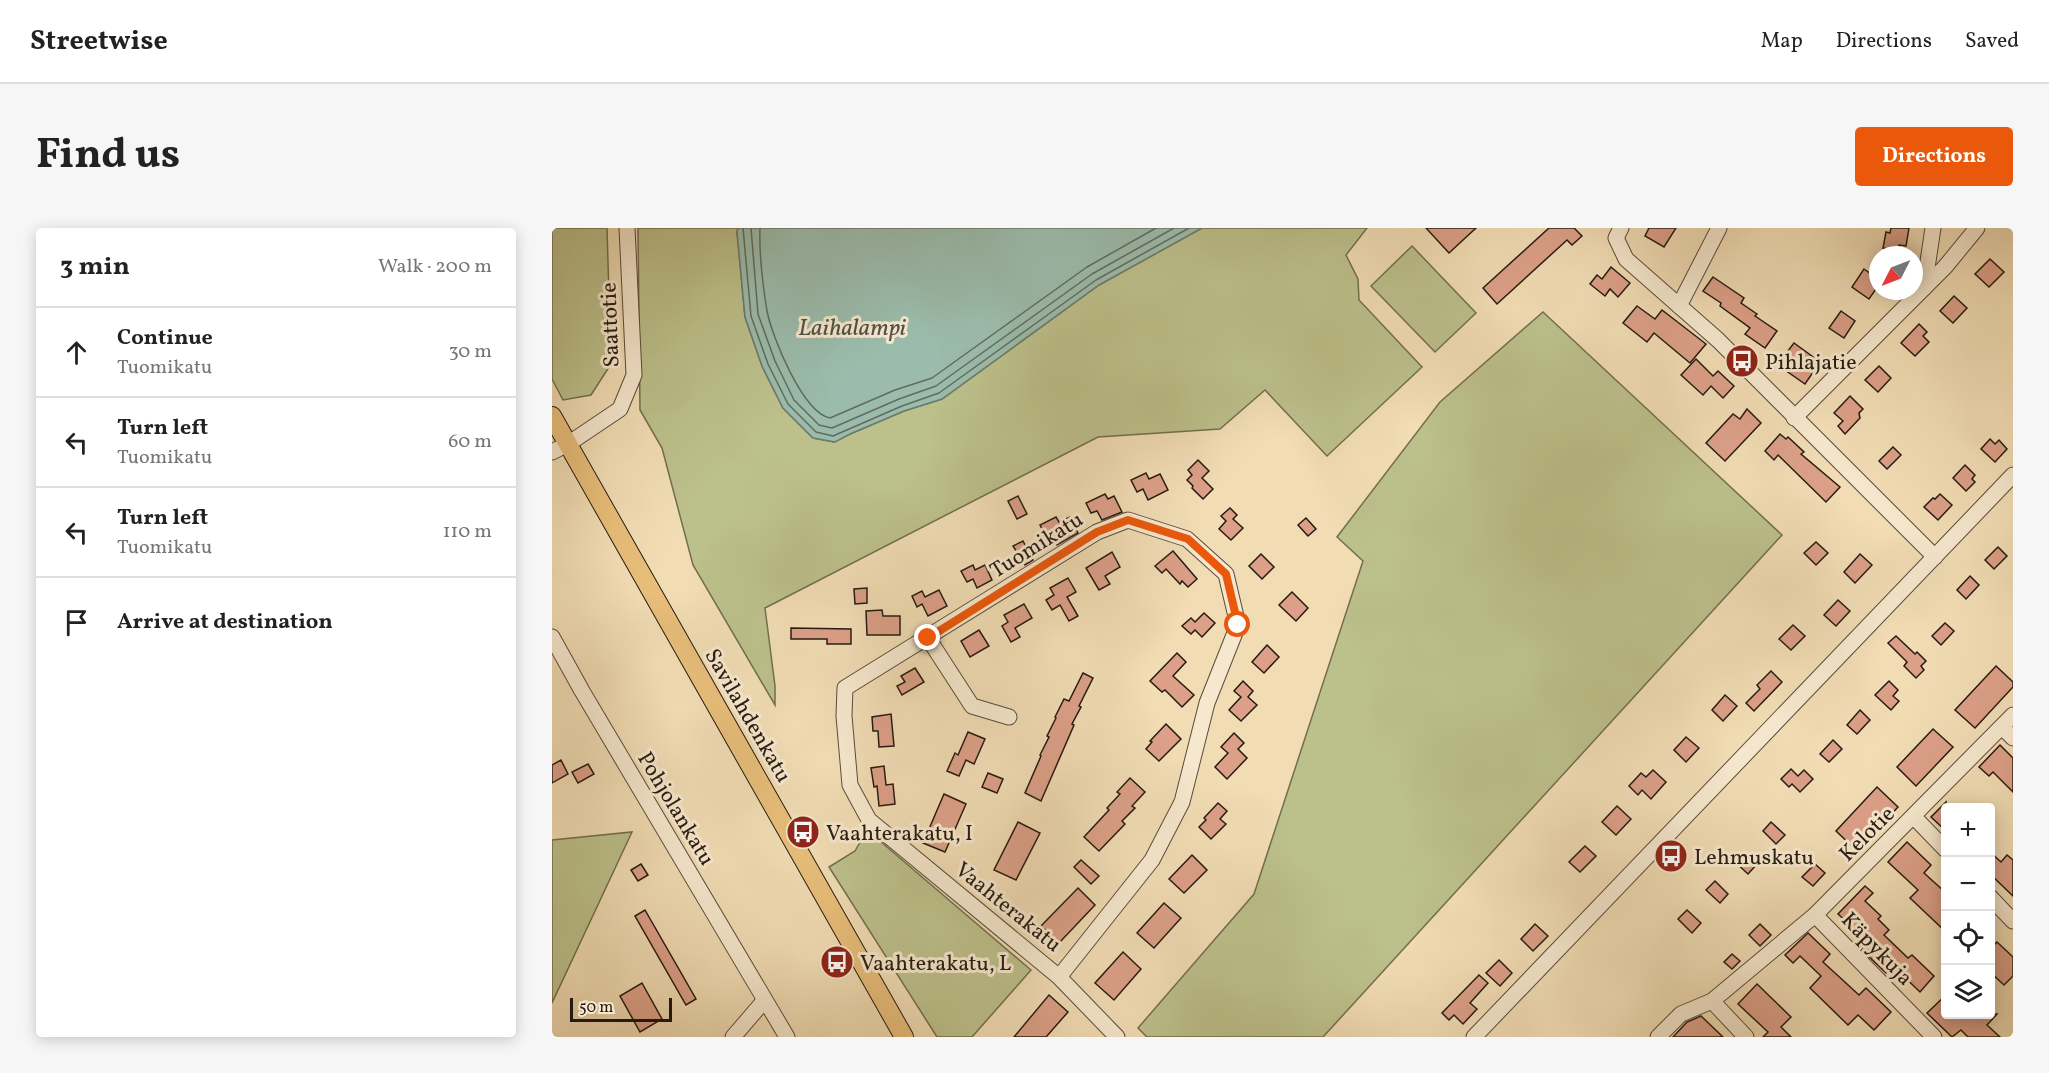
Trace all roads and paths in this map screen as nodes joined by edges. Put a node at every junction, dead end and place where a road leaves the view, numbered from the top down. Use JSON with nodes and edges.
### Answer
{"nodes":[{"id":1,"x":627,"y":228,"type":"edge"},
{"id":2,"x":1621,"y":228,"type":"edge"},
{"id":3,"x":1719,"y":228,"type":"edge"},
{"id":4,"x":1933,"y":228,"type":"edge"},
{"id":5,"x":1977,"y":228,"type":"edge"},
{"id":6,"x":1923,"y":288,"type":"joint"},
{"id":7,"x":1911,"y":300,"type":"edge"},
{"id":8,"x":1679,"y":306,"type":"junction"},
{"id":9,"x":552,"y":416,"type":"edge"},
{"id":10,"x":1794,"y":418,"type":"junction"},
{"id":11,"x":560,"y":448,"type":"edge"},
{"id":12,"x":2013,"y":475,"type":"edge"},
{"id":13,"x":1935,"y":557,"type":"junction"},
{"id":14,"x":552,"y":637,"type":"edge"},
{"id":15,"x":928,"y":638,"type":"junction"},
{"id":16,"x":2013,"y":715,"type":"edge"},
{"id":17,"x":1009,"y":717,"type":"dead end"},
{"id":18,"x":2008,"y":732,"type":"edge"},
{"id":19,"x":850,"y":785,"type":"joint"},
{"id":20,"x":1914,"y":817,"type":"junction"},
{"id":21,"x":1941,"y":845,"type":"edge"},
{"id":22,"x":1995,"y":902,"type":"edge"},
{"id":23,"x":1815,"y":915,"type":"junction"},
{"id":24,"x":2013,"y":921,"type":"edge"},
{"id":25,"x":1059,"y":977,"type":"junction"},
{"id":26,"x":764,"y":1001,"type":"junction"},
{"id":27,"x":1712,"y":1001,"type":"junction"},
{"id":28,"x":733,"y":1037,"type":"edge"},
{"id":29,"x":787,"y":1037,"type":"edge"},
{"id":30,"x":904,"y":1037,"type":"edge"},
{"id":31,"x":1117,"y":1037,"type":"edge"},
{"id":32,"x":1474,"y":1037,"type":"edge"},
{"id":33,"x":1658,"y":1037,"type":"edge"},
{"id":34,"x":1746,"y":1037,"type":"edge"},
{"id":35,"x":1934,"y":1037,"type":"edge"}],
"edges":[{"from":1,"to":11,"type":"street","name":"Saattotie"},
{"from":2,"to":8,"type":"street"},
{"from":3,"to":8,"type":"street"},
{"from":4,"to":6,"type":"street"},
{"from":5,"to":6,"type":"street"},
{"from":7,"to":10,"type":"street"},
{"from":8,"to":10,"type":"street"},
{"from":9,"to":11,"type":"main road","name":"Savilahdenkatu"},
{"from":10,"to":13,"type":"street"},
{"from":11,"to":30,"type":"main road","name":"Savilahdenkatu"},
{"from":12,"to":13,"type":"street"},
{"from":13,"to":32,"type":"street"},
{"from":14,"to":26,"type":"street","name":"Pohjolankatu"},
{"from":15,"to":17,"type":"street"},
{"from":15,"to":19,"type":"street","name":"Tuomikatu"},
{"from":15,"to":25,"type":"street","name":"Tuomikatu"},
{"from":16,"to":18,"type":"street","name":"Kelotie"},
{"from":18,"to":20,"type":"street","name":"Kelotie"},
{"from":19,"to":25,"type":"street","name":"Vaahterakatu"},
{"from":20,"to":21,"type":"street"},
{"from":20,"to":23,"type":"street","name":"Kelotie"},
{"from":22,"to":24,"type":"street"},
{"from":23,"to":27,"type":"street","name":"Kelotie"},
{"from":23,"to":35,"type":"street","name":"Käpykuja"},
{"from":25,"to":31,"type":"street","name":"Vaahterakatu"},
{"from":26,"to":28,"type":"street"},
{"from":26,"to":29,"type":"street","name":"Pohjolankatu"},
{"from":27,"to":33,"type":"street","name":"Kelotie"},
{"from":27,"to":34,"type":"street"}]}
